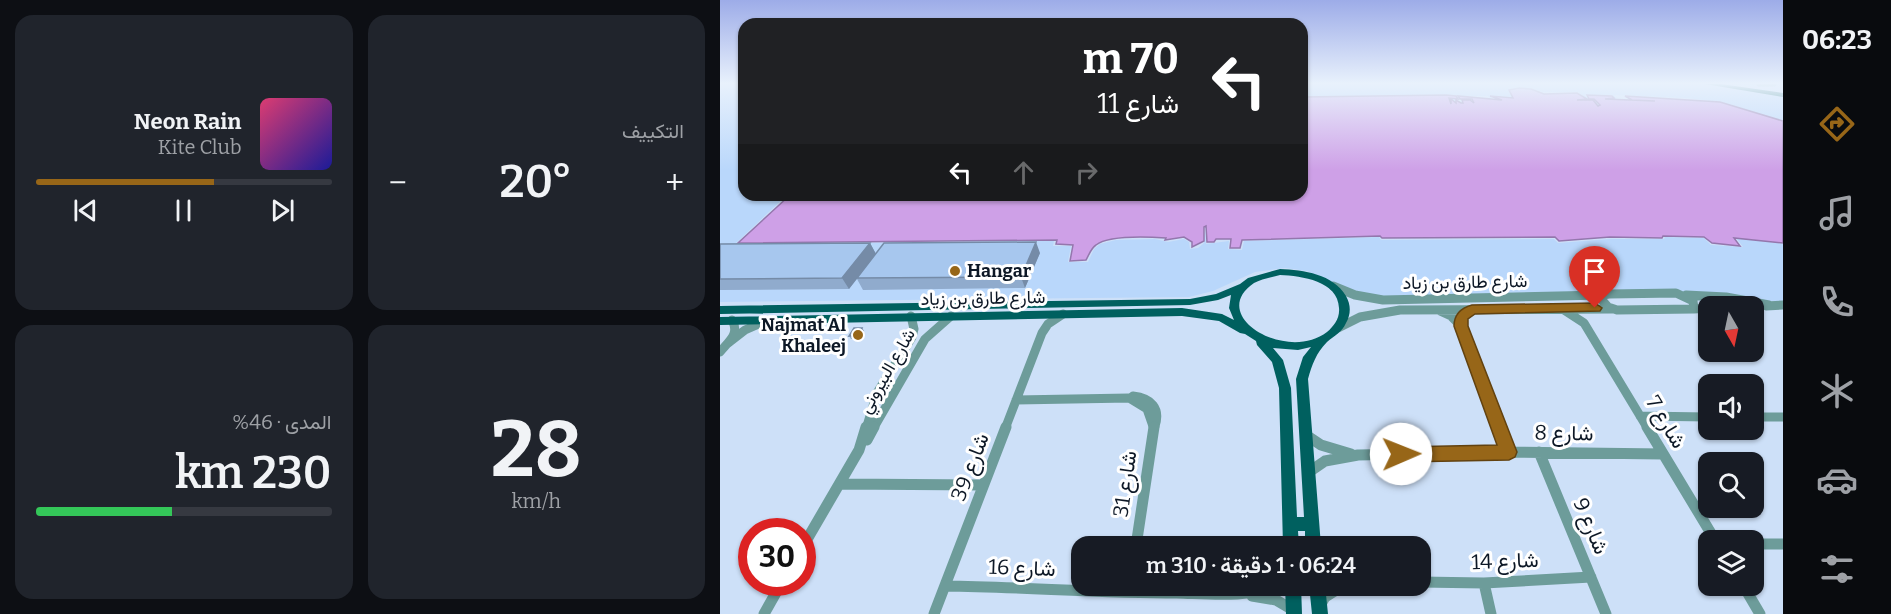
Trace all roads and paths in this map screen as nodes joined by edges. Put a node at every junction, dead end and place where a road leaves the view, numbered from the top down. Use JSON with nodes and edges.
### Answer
{"nodes":[{"id":1,"x":1330,"y":285,"type":"junction"},
{"id":2,"x":1243,"y":287,"type":"junction"},
{"id":3,"x":1680,"y":294,"type":"junction"},
{"id":4,"x":1604,"y":295,"type":"junction"},
{"id":5,"x":1775,"y":305,"type":"edge"},
{"id":6,"x":1561,"y":308,"type":"junction"},
{"id":7,"x":1587,"y":308,"type":"junction"},
{"id":8,"x":1472,"y":309,"type":"junction"},
{"id":9,"x":1612,"y":309,"type":"junction"},
{"id":10,"x":1694,"y":309,"type":"junction"},
{"id":11,"x":1698,"y":309,"type":"edge"},
{"id":12,"x":720,"y":310,"type":"edge"},
{"id":13,"x":1436,"y":310,"type":"junction"},
{"id":14,"x":1032,"y":314,"type":"junction"},
{"id":15,"x":1064,"y":314,"type":"junction"},
{"id":16,"x":1783,"y":314,"type":"edge"},
{"id":17,"x":953,"y":315,"type":"junction"},
{"id":18,"x":911,"y":316,"type":"junction"},
{"id":19,"x":732,"y":320,"type":"junction"},
{"id":20,"x":767,"y":320,"type":"junction"},
{"id":21,"x":720,"y":321,"type":"edge"},
{"id":22,"x":1584,"y":323,"type":"junction"},
{"id":23,"x":1461,"y":326,"type":"junction"},
{"id":24,"x":1338,"y":328,"type":"junction"},
{"id":25,"x":1244,"y":330,"type":"junction"},
{"id":26,"x":1042,"y":333,"type":"junction"},
{"id":27,"x":1256,"y":338,"type":"junction"},
{"id":28,"x":1323,"y":340,"type":"junction"},
{"id":29,"x":727,"y":344,"type":"junction"},
{"id":30,"x":720,"y":352,"type":"edge"},
{"id":31,"x":1016,"y":400,"type":"junction"},
{"id":32,"x":1640,"y":416,"type":"junction"},
{"id":33,"x":1698,"y":417,"type":"edge"},
{"id":34,"x":1764,"y":417,"type":"edge"},
{"id":35,"x":1783,"y":417,"type":"edge"},
{"id":36,"x":1305,"y":434,"type":"junction"},
{"id":37,"x":859,"y":450,"type":"junction"},
{"id":38,"x":1509,"y":452,"type":"junction"},
{"id":39,"x":1539,"y":452,"type":"junction"},
{"id":40,"x":1663,"y":454,"type":"junction"},
{"id":41,"x":1358,"y":455,"type":"junction"},
{"id":42,"x":1309,"y":472,"type":"junction"},
{"id":43,"x":840,"y":484,"type":"junction"},
{"id":44,"x":983,"y":485,"type":"junction"},
{"id":45,"x":816,"y":524,"type":"edge"},
{"id":46,"x":1290,"y":526,"type":"junction"},
{"id":47,"x":1312,"y":526,"type":"junction"},
{"id":48,"x":1709,"y":530,"type":"edge"},
{"id":49,"x":1138,"y":536,"type":"edge"},
{"id":50,"x":1290,"y":536,"type":"edge"},
{"id":51,"x":1312,"y":536,"type":"edge"},
{"id":52,"x":1764,"y":544,"type":"edge"},
{"id":53,"x":1783,"y":544,"type":"edge"},
{"id":54,"x":1591,"y":577,"type":"junction"},
{"id":55,"x":1431,"y":582,"type":"edge"},
{"id":56,"x":1484,"y":583,"type":"junction"},
{"id":57,"x":945,"y":586,"type":"junction"},
{"id":58,"x":1071,"y":588,"type":"edge"},
{"id":59,"x":774,"y":596,"type":"edge"},
{"id":60,"x":1254,"y":596,"type":"edge"},
{"id":61,"x":1293,"y":596,"type":"edge"},
{"id":62,"x":1327,"y":596,"type":"edge"},
{"id":63,"x":1749,"y":596,"type":"edge"},
{"id":64,"x":1319,"y":610,"type":"edge"},
{"id":65,"x":1294,"y":612,"type":"edge"},
{"id":66,"x":764,"y":614,"type":"edge"},
{"id":67,"x":934,"y":614,"type":"edge"},
{"id":68,"x":1491,"y":614,"type":"edge"},
{"id":69,"x":1606,"y":614,"type":"edge"},
{"id":70,"x":1760,"y":614,"type":"edge"}],
"edges":[{"from":1,"to":2,"type":"main road"},
{"from":1,"to":4,"type":"street","name":"شارع طارق بن زياد"},
{"from":1,"to":24,"type":"main road"},
{"from":2,"to":12,"type":"main road","name":"شارع طارق بن زياد"},
{"from":2,"to":25,"type":"main road"},
{"from":3,"to":4,"type":"street","name":"شارع طارق بن زياد"},
{"from":3,"to":5,"type":"street","name":"شارع طارق بن زياد"},
{"from":3,"to":10,"type":"street"},
{"from":4,"to":9,"type":"street"},
{"from":5,"to":16,"type":"street"},
{"from":6,"to":7,"type":"street","name":"شارع طارق بن زياد"},
{"from":6,"to":8,"type":"street","name":"شارع طارق بن زياد"},
{"from":6,"to":22,"type":"street","name":"شارع 7"},
{"from":7,"to":9,"type":"street","name":"شارع طارق بن زياد"},
{"from":7,"to":22,"type":"street"},
{"from":8,"to":13,"type":"street","name":"شارع طارق بن زياد"},
{"from":8,"to":23,"type":"street"},
{"from":9,"to":10,"type":"street","name":"شارع طارق بن زياد"},
{"from":10,"to":11,"type":"street","name":"شارع طارق بن زياد"},
{"from":13,"to":23,"type":"street"},
{"from":13,"to":24,"type":"street","name":"شارع طارق بن زياد"},
{"from":14,"to":15,"type":"main road","name":"شارع طارق بن زياد"},
{"from":14,"to":17,"type":"main road","name":"شارع طارق بن زياد"},
{"from":14,"to":26,"type":"street"},
{"from":15,"to":25,"type":"main road","name":"شارع طارق بن زياد"},
{"from":15,"to":26,"type":"street","name":"شارع 39"},
{"from":17,"to":18,"type":"main road","name":"شارع طارق بن زياد"},
{"from":17,"to":37,"type":"street","name":"شارع البيروني"},
{"from":18,"to":20,"type":"main road","name":"شارع طارق بن زياد"},
{"from":18,"to":37,"type":"street","name":"شارع البيروني"},
{"from":19,"to":20,"type":"main road","name":"شارع طارق بن زياد"},
{"from":19,"to":21,"type":"main road","name":"شارع طارق بن زياد"},
{"from":19,"to":29,"type":"street"},
{"from":20,"to":29,"type":"street"},
{"from":22,"to":32,"type":"street","name":"شارع 7"},
{"from":23,"to":38,"type":"street"},
{"from":24,"to":28,"type":"main road"},
{"from":25,"to":27,"type":"main road"},
{"from":26,"to":31,"type":"street","name":"شارع 39"},
{"from":27,"to":28,"type":"main road"},
{"from":27,"to":46,"type":"main road"},
{"from":28,"to":36,"type":"main road"},
{"from":29,"to":30,"type":"street"},
{"from":31,"to":44,"type":"street","name":"شارع 39"},
{"from":31,"to":49,"type":"street","name":"شارع 31"},
{"from":32,"to":33,"type":"street"},
{"from":32,"to":40,"type":"street","name":"شارع 7"},
{"from":34,"to":35,"type":"street"},
{"from":36,"to":41,"type":"street","name":"شارع 8"},
{"from":36,"to":42,"type":"main road"},
{"from":37,"to":43,"type":"street","name":"شارع البيروني"},
{"from":38,"to":39,"type":"street","name":"شارع 8"},
{"from":38,"to":41,"type":"street","name":"شارع 8"},
{"from":39,"to":40,"type":"street","name":"شارع 8"},
{"from":39,"to":54,"type":"street","name":"شارع 9"},
{"from":40,"to":48,"type":"street","name":"شارع 7"},
{"from":41,"to":42,"type":"street","name":"شارع 8"},
{"from":42,"to":47,"type":"main road"},
{"from":43,"to":44,"type":"street"},
{"from":43,"to":45,"type":"street","name":"شارع البيروني"},
{"from":44,"to":57,"type":"street","name":"شارع 39"},
{"from":46,"to":47,"type":"main road"},
{"from":46,"to":50,"type":"main road"},
{"from":47,"to":51,"type":"main road"},
{"from":52,"to":53,"type":"street"},
{"from":54,"to":56,"type":"street","name":"شارع 14"},
{"from":54,"to":69,"type":"street","name":"شارع 9"},
{"from":55,"to":56,"type":"street","name":"شارع 14"},
{"from":56,"to":68,"type":"street"},
{"from":57,"to":58,"type":"street","name":"شارع 16"},
{"from":57,"to":67,"type":"street","name":"شارع 39"},
{"from":59,"to":66,"type":"street"},
{"from":60,"to":65,"type":"street","name":"شارع 16"},
{"from":61,"to":65,"type":"main road"},
{"from":62,"to":64,"type":"street"},
{"from":63,"to":70,"type":"street"}]}
